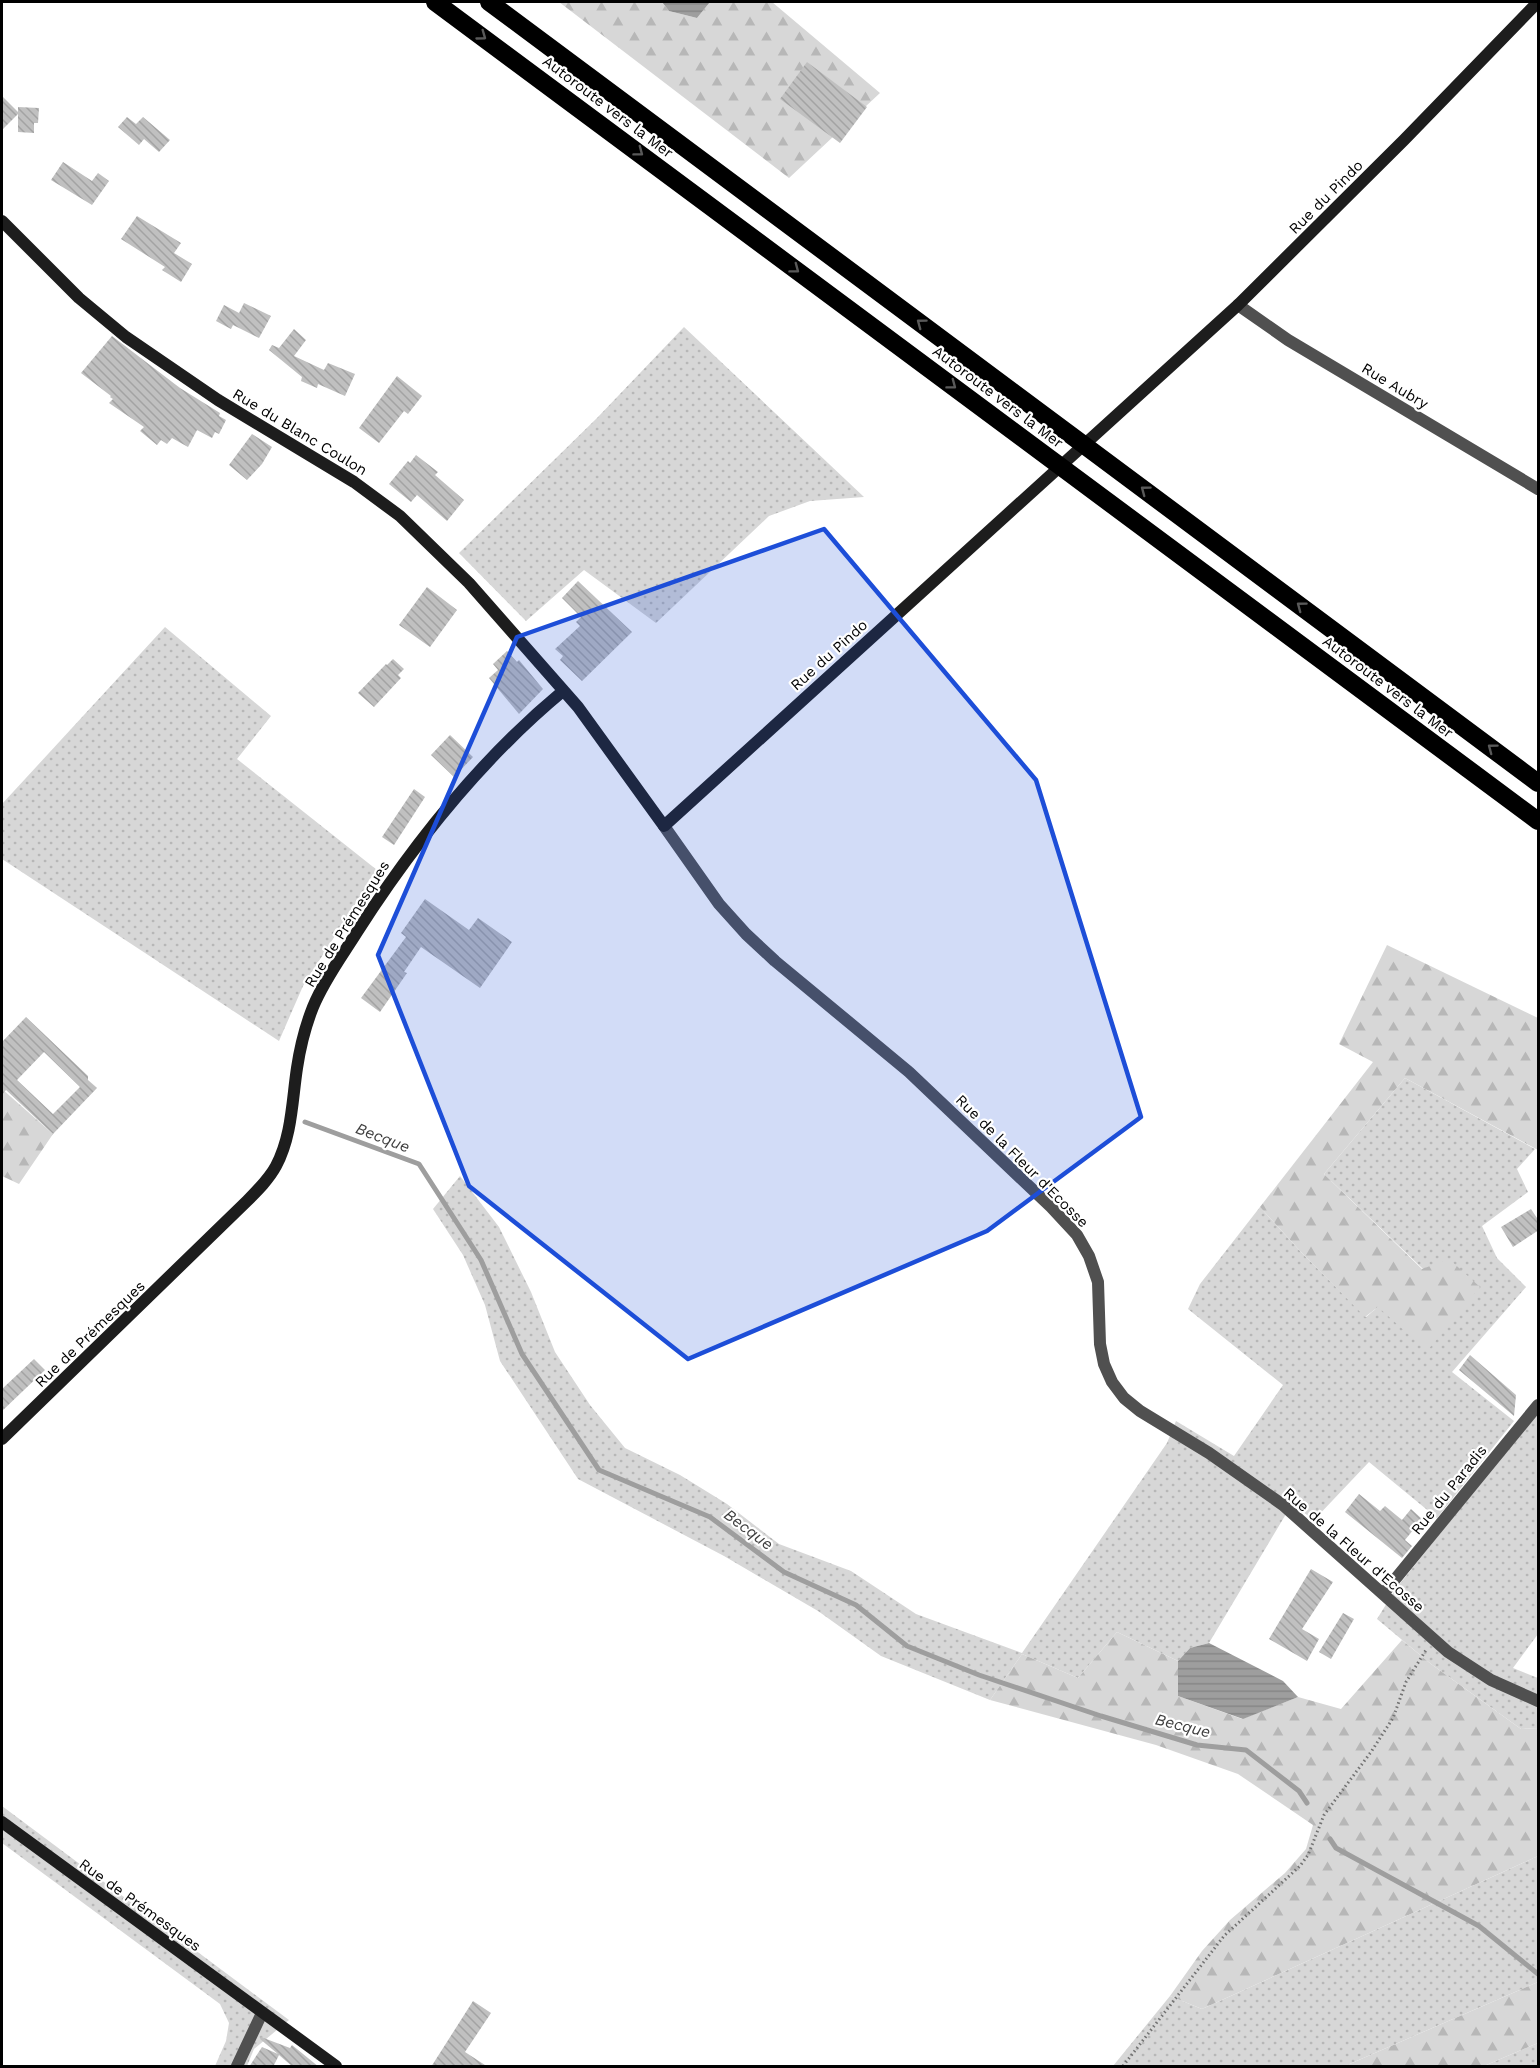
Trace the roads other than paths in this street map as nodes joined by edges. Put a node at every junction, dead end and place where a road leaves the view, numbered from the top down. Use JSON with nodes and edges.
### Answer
{"nodes":[{"id":1,"x":435,"y":2,"type":"edge"},
{"id":2,"x":489,"y":2,"type":"edge"},
{"id":3,"x":1538,"y":2,"type":"edge"},
{"id":4,"x":2,"y":221,"type":"edge"},
{"id":5,"x":1238,"y":305,"type":"junction"},
{"id":6,"x":1539,"y":489,"type":"edge"},
{"id":7,"x":563,"y":691,"type":"junction"},
{"id":8,"x":1539,"y":783,"type":"edge"},
{"id":9,"x":1539,"y":821,"type":"edge"},
{"id":10,"x":664,"y":826,"type":"junction"},
{"id":11,"x":1539,"y":1405,"type":"edge"},
{"id":12,"x":2,"y":1439,"type":"edge"},
{"id":13,"x":1383,"y":1594,"type":"junction"},
{"id":14,"x":1539,"y":1701,"type":"edge"},
{"id":15,"x":2,"y":1822,"type":"edge"},
{"id":16,"x":262,"y":2013,"type":"junction"},
{"id":17,"x":237,"y":2067,"type":"edge"},
{"id":18,"x":336,"y":2067,"type":"edge"}],
"edges":[{"from":1,"to":9,"type":"highway","name":"Autoroute vers la Mer","one_way":true},
{"from":8,"to":2,"type":"highway","one_way":true},
{"from":3,"to":5,"type":"street","name":"Rue du Pindo"},
{"from":4,"to":7,"type":"street","name":"Rue du Blanc Coulon"},
{"from":5,"to":6,"type":"street","name":"Rue Aubry"},
{"from":5,"to":10,"type":"street","name":"Rue du Pindo"},
{"from":7,"to":10,"type":"street","name":"Rue du Blanc Coulon"},
{"from":7,"to":12,"type":"street","name":"Rue de Prémesques"},
{"from":10,"to":13,"type":"street","name":"Rue de la Fleur d'Ecosse"},
{"from":11,"to":13,"type":"street","name":"Rue du Paradis"},
{"from":13,"to":14,"type":"street","name":"Rue de la Fleur d'Ecosse"},
{"from":15,"to":16,"type":"street","name":"Rue de Prémesques"},
{"from":16,"to":17,"type":"street"},
{"from":16,"to":18,"type":"street","name":"Rue de Prémesques"}]}
